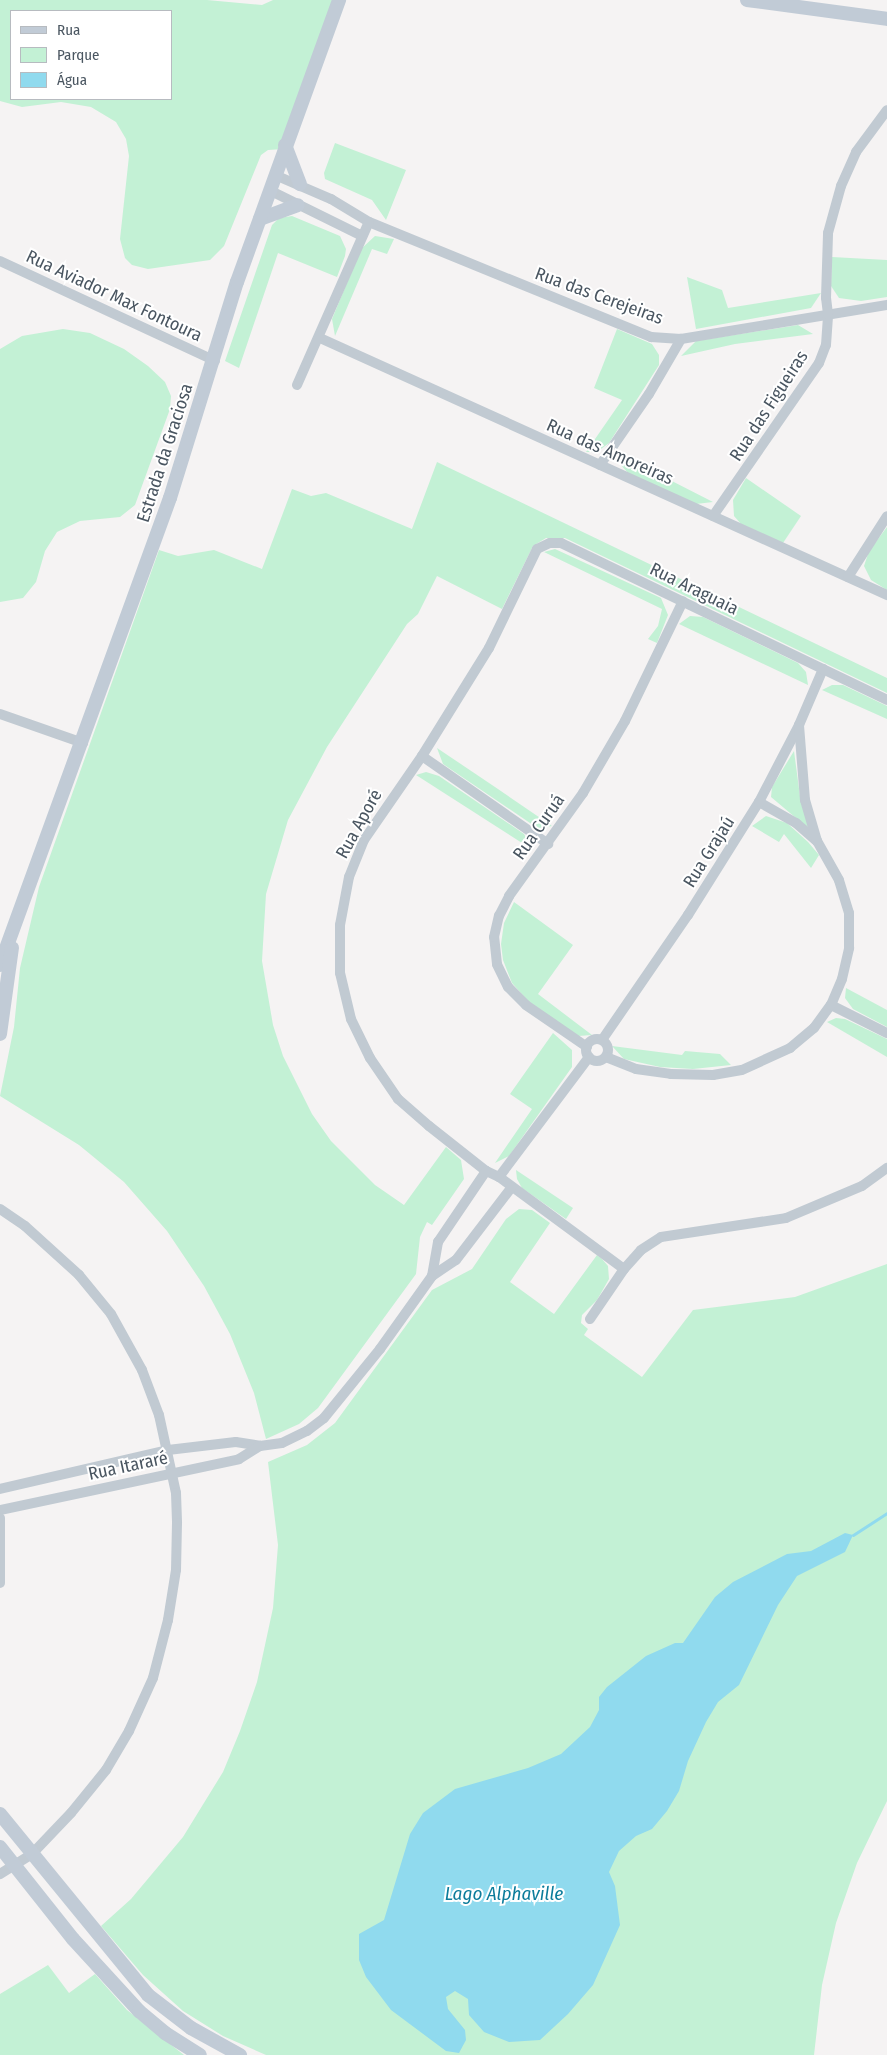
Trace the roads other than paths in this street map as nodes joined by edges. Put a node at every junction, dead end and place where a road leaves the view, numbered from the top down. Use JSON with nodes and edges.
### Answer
{"nodes":[{"id":1,"x":339,"y":0,"type":"edge"},
{"id":2,"x":746,"y":0,"type":"edge"},
{"id":3,"x":887,"y":19,"type":"edge"},
{"id":4,"x":887,"y":110,"type":"edge"},
{"id":5,"x":285,"y":145,"type":"junction"},
{"id":6,"x":275,"y":175,"type":"junction"},
{"id":7,"x":300,"y":184,"type":"junction"},
{"id":8,"x":269,"y":190,"type":"junction"},
{"id":9,"x":298,"y":205,"type":"junction"},
{"id":10,"x":260,"y":219,"type":"junction"},
{"id":11,"x":369,"y":222,"type":"junction"},
{"id":12,"x":362,"y":236,"type":"junction"},
{"id":13,"x":0,"y":261,"type":"edge"},
{"id":14,"x":887,"y":305,"type":"edge"},
{"id":15,"x":828,"y":314,"type":"junction"},
{"id":16,"x":320,"y":338,"type":"junction"},
{"id":17,"x":681,"y":339,"type":"junction"},
{"id":18,"x":215,"y":361,"type":"junction"},
{"id":19,"x":298,"y":385,"type":"dead end"},
{"id":20,"x":600,"y":465,"type":"junction"},
{"id":21,"x":713,"y":516,"type":"junction"},
{"id":22,"x":887,"y":516,"type":"edge"},
{"id":23,"x":550,"y":543,"type":"joint"},
{"id":24,"x":848,"y":578,"type":"junction"},
{"id":25,"x":887,"y":595,"type":"edge"},
{"id":26,"x":683,"y":602,"type":"junction"},
{"id":27,"x":823,"y":669,"type":"junction"},
{"id":28,"x":887,"y":700,"type":"edge"},
{"id":29,"x":0,"y":714,"type":"edge"},
{"id":30,"x":799,"y":725,"type":"junction"},
{"id":31,"x":83,"y":743,"type":"junction"},
{"id":32,"x":422,"y":756,"type":"junction"},
{"id":33,"x":759,"y":802,"type":"junction"},
{"id":34,"x":817,"y":841,"type":"junction"},
{"id":35,"x":548,"y":844,"type":"junction"},
{"id":36,"x":6,"y":948,"type":"edge"},
{"id":37,"x":0,"y":965,"type":"edge"},
{"id":38,"x":830,"y":1006,"type":"junction"},
{"id":39,"x":887,"y":1033,"type":"edge"},
{"id":40,"x":0,"y":1034,"type":"edge"},
{"id":41,"x":602,"y":1040,"type":"junction"},
{"id":42,"x":588,"y":1052,"type":"junction"},
{"id":43,"x":606,"y":1057,"type":"junction"},
{"id":44,"x":887,"y":1168,"type":"edge"},
{"id":45,"x":486,"y":1171,"type":"junction"},
{"id":46,"x":499,"y":1177,"type":"junction"},
{"id":47,"x":511,"y":1188,"type":"junction"},
{"id":48,"x":0,"y":1209,"type":"edge"},
{"id":49,"x":624,"y":1269,"type":"junction"},
{"id":50,"x":432,"y":1276,"type":"junction"},
{"id":51,"x":590,"y":1319,"type":"dead end"},
{"id":52,"x":260,"y":1446,"type":"junction"},
{"id":53,"x":168,"y":1450,"type":"junction"},
{"id":54,"x":172,"y":1472,"type":"junction"},
{"id":55,"x":0,"y":1489,"type":"edge"},
{"id":56,"x":0,"y":1510,"type":"edge"},
{"id":57,"x":0,"y":1518,"type":"edge"},
{"id":58,"x":0,"y":1584,"type":"edge"},
{"id":59,"x":0,"y":1814,"type":"edge"},
{"id":60,"x":0,"y":1847,"type":"edge"},
{"id":61,"x":32,"y":1854,"type":"junction"},
{"id":62,"x":16,"y":1866,"type":"junction"},
{"id":63,"x":0,"y":1874,"type":"edge"},
{"id":64,"x":200,"y":2055,"type":"edge"},
{"id":65,"x":240,"y":2055,"type":"edge"}],
"edges":[{"from":1,"to":5,"type":"main road","name":"Estrada da Graciosa"},
{"from":2,"to":3,"type":"main road"},
{"from":4,"to":15,"type":"street","name":"Rua das Figueiras"},
{"from":5,"to":6,"type":"main road","name":"Estrada da Graciosa"},
{"from":5,"to":7,"type":"main road"},
{"from":6,"to":7,"type":"street","name":"Rua das Cerejeiras"},
{"from":6,"to":8,"type":"main road","name":"Estrada da Graciosa"},
{"from":7,"to":11,"type":"street","name":"Rua das Cerejeiras"},
{"from":8,"to":9,"type":"street"},
{"from":8,"to":10,"type":"main road","name":"Estrada da Graciosa"},
{"from":9,"to":10,"type":"main road"},
{"from":9,"to":12,"type":"street"},
{"from":10,"to":18,"type":"main road","name":"Estrada da Graciosa"},
{"from":11,"to":12,"type":"street"},
{"from":11,"to":17,"type":"street","name":"Rua das Cerejeiras"},
{"from":12,"to":16,"type":"street"},
{"from":13,"to":18,"type":"street","name":"Rua Aviador Max Fontoura"},
{"from":14,"to":15,"type":"street","name":"Rua das Cerejeiras"},
{"from":15,"to":17,"type":"street","name":"Rua das Cerejeiras"},
{"from":15,"to":21,"type":"street","name":"Rua das Figueiras"},
{"from":16,"to":19,"type":"street"},
{"from":16,"to":20,"type":"street","name":"Rua das Amoreiras"},
{"from":17,"to":20,"type":"street"},
{"from":18,"to":31,"type":"main road","name":"Estrada da Graciosa"},
{"from":20,"to":21,"type":"street","name":"Rua das Amoreiras"},
{"from":21,"to":24,"type":"street","name":"Rua das Amoreiras"},
{"from":22,"to":24,"type":"street"},
{"from":23,"to":26,"type":"street","name":"Rua Araguaia"},
{"from":23,"to":32,"type":"street","name":"Rua Aporé"},
{"from":24,"to":25,"type":"street","name":"Rua das Amoreiras"},
{"from":26,"to":27,"type":"street","name":"Rua Araguaia"},
{"from":26,"to":35,"type":"street","name":"Rua Curuá"},
{"from":27,"to":28,"type":"street","name":"Rua Araguaia"},
{"from":27,"to":30,"type":"street","name":"Rua Grajaú"},
{"from":29,"to":31,"type":"street"},
{"from":30,"to":33,"type":"street","name":"Rua Grajaú"},
{"from":30,"to":34,"type":"street"},
{"from":31,"to":36,"type":"main road","name":"Estrada da Graciosa"},
{"from":32,"to":35,"type":"street"},
{"from":32,"to":45,"type":"street","name":"Rua Aporé"},
{"from":33,"to":34,"type":"street"},
{"from":33,"to":41,"type":"street","name":"Rua Grajaú"},
{"from":34,"to":38,"type":"street"},
{"from":35,"to":42,"type":"street","name":"Rua Curuá"},
{"from":36,"to":37,"type":"main road","name":"Estrada da Graciosa"},
{"from":36,"to":40,"type":"main road","name":"Estrada da Graciosa"},
{"from":38,"to":39,"type":"street"},
{"from":38,"to":43,"type":"street"},
{"from":41,"to":42,"type":"street"},
{"from":41,"to":43,"type":"street"},
{"from":42,"to":43,"type":"street"},
{"from":42,"to":46,"type":"street"},
{"from":44,"to":49,"type":"street"},
{"from":45,"to":46,"type":"street","name":"Rua Aporé"},
{"from":45,"to":50,"type":"street"},
{"from":46,"to":47,"type":"street","name":"Rua Aporé"},
{"from":47,"to":49,"type":"street","name":"Rua Aporé"},
{"from":47,"to":50,"type":"street"},
{"from":48,"to":53,"type":"street"},
{"from":49,"to":51,"type":"street"},
{"from":50,"to":52,"type":"street","name":"Rua Itararé"},
{"from":52,"to":53,"type":"street","name":"Rua Itararé"},
{"from":52,"to":54,"type":"street","name":"Rua Itararé"},
{"from":53,"to":54,"type":"street"},
{"from":53,"to":55,"type":"street","name":"Rua Itararé"},
{"from":54,"to":56,"type":"street","name":"Rua Itararé"},
{"from":54,"to":61,"type":"street"},
{"from":57,"to":58,"type":"street"},
{"from":59,"to":61,"type":"main road"},
{"from":60,"to":62,"type":"main road"},
{"from":61,"to":62,"type":"street"},
{"from":61,"to":65,"type":"main road"},
{"from":62,"to":63,"type":"street"},
{"from":62,"to":64,"type":"main road"}]}
